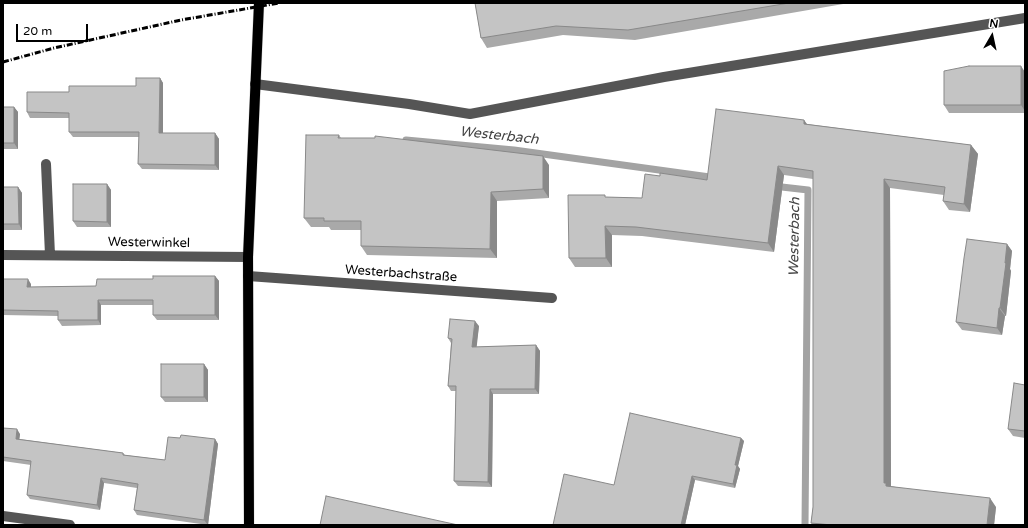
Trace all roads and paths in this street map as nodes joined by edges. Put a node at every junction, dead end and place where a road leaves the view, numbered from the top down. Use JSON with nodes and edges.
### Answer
{"nodes":[{"id":1,"x":259,"y":3,"type":"edge"},
{"id":2,"x":1025,"y":18,"type":"edge"},
{"id":3,"x":255,"y":84,"type":"junction"},
{"id":4,"x":46,"y":164,"type":"dead end"},
{"id":5,"x":3,"y":255,"type":"edge"},
{"id":6,"x":50,"y":255,"type":"junction"},
{"id":7,"x":248,"y":257,"type":"junction"},
{"id":8,"x":248,"y":276,"type":"junction"},
{"id":9,"x":552,"y":298,"type":"dead end"},
{"id":10,"x":3,"y":516,"type":"edge"},
{"id":11,"x":70,"y":525,"type":"edge"},
{"id":12,"x":249,"y":525,"type":"edge"}],
"edges":[{"from":1,"to":3,"type":"main road"},
{"from":2,"to":3,"type":"street"},
{"from":3,"to":7,"type":"main road"},
{"from":4,"to":6,"type":"street"},
{"from":5,"to":6,"type":"street","name":"Westerwinkel"},
{"from":6,"to":7,"type":"street","name":"Westerwinkel"},
{"from":7,"to":8,"type":"main road"},
{"from":8,"to":9,"type":"street","name":"Westerbachstraße"},
{"from":8,"to":12,"type":"main road"},
{"from":10,"to":11,"type":"street"}]}
